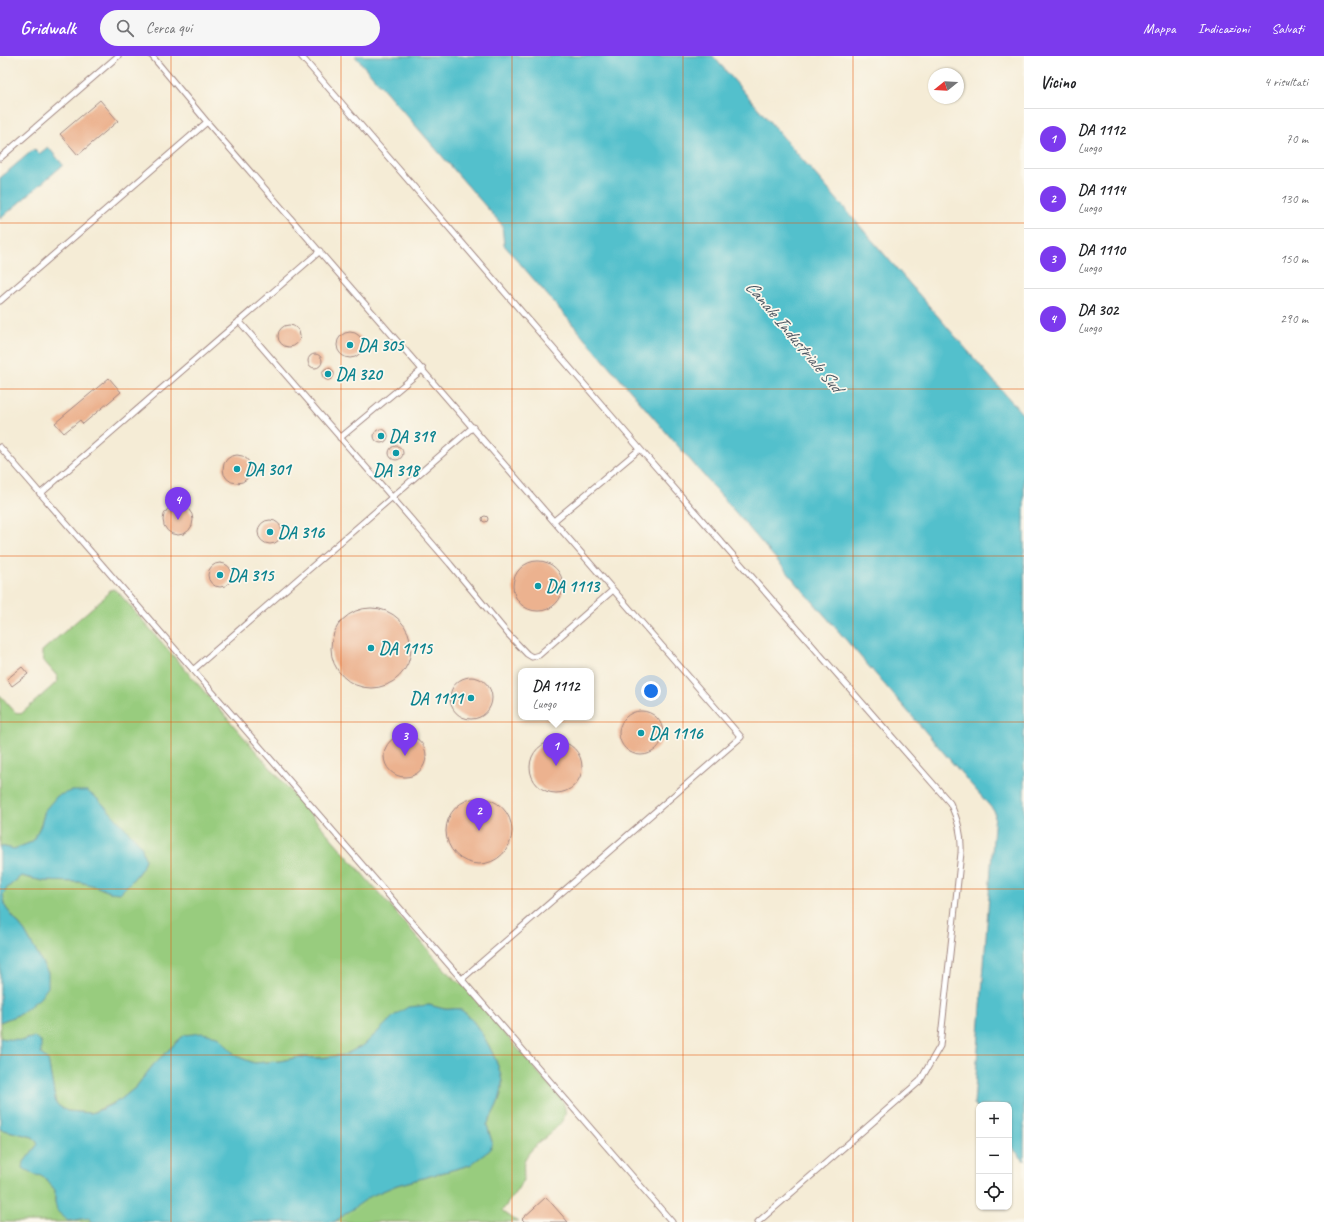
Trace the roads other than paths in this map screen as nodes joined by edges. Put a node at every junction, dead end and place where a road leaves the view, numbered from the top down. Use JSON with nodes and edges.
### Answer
{"nodes":[{"id":1,"x":118,"y":56,"type":"edge"},
{"id":2,"x":152,"y":56,"type":"edge"},
{"id":3,"x":301,"y":56,"type":"edge"},
{"id":4,"x":207,"y":122,"type":"junction"},
{"id":5,"x":0,"y":158,"type":"edge"},
{"id":6,"x":320,"y":251,"type":"junction"},
{"id":7,"x":0,"y":301,"type":"edge"},
{"id":8,"x":239,"y":321,"type":"junction"},
{"id":9,"x":423,"y":369,"type":"junction"},
{"id":10,"x":473,"y":427,"type":"junction"},
{"id":11,"x":340,"y":438,"type":"junction"},
{"id":12,"x":0,"y":447,"type":"edge"},
{"id":13,"x":640,"y":449,"type":"junction"},
{"id":14,"x":40,"y":494,"type":"junction"},
{"id":15,"x":391,"y":497,"type":"junction"},
{"id":16,"x":555,"y":520,"type":"junction"},
{"id":17,"x":613,"y":590,"type":"junction"},
{"id":18,"x":193,"y":670,"type":"junction"},
{"id":19,"x":462,"y":979,"type":"junction"},
{"id":20,"x":672,"y":1222,"type":"edge"},
{"id":21,"x":758,"y":1222,"type":"edge"}],
"edges":[{"from":1,"to":5,"type":"lane"},
{"from":2,"to":4,"type":"lane"},
{"from":3,"to":13,"type":"lane"},
{"from":4,"to":6,"type":"lane"},
{"from":4,"to":7,"type":"lane"},
{"from":6,"to":8,"type":"lane"},
{"from":6,"to":9,"type":"lane"},
{"from":8,"to":11,"type":"lane"},
{"from":8,"to":14,"type":"lane"},
{"from":9,"to":10,"type":"lane"},
{"from":9,"to":11,"type":"lane"},
{"from":10,"to":15,"type":"lane"},
{"from":10,"to":16,"type":"lane"},
{"from":11,"to":15,"type":"lane"},
{"from":12,"to":14,"type":"lane"},
{"from":13,"to":16,"type":"lane"},
{"from":13,"to":21,"type":"lane"},
{"from":14,"to":18,"type":"lane"},
{"from":15,"to":17,"type":"lane"},
{"from":15,"to":18,"type":"lane"},
{"from":16,"to":17,"type":"lane"},
{"from":17,"to":19,"type":"lane"},
{"from":18,"to":19,"type":"lane"},
{"from":19,"to":20,"type":"lane"}]}
